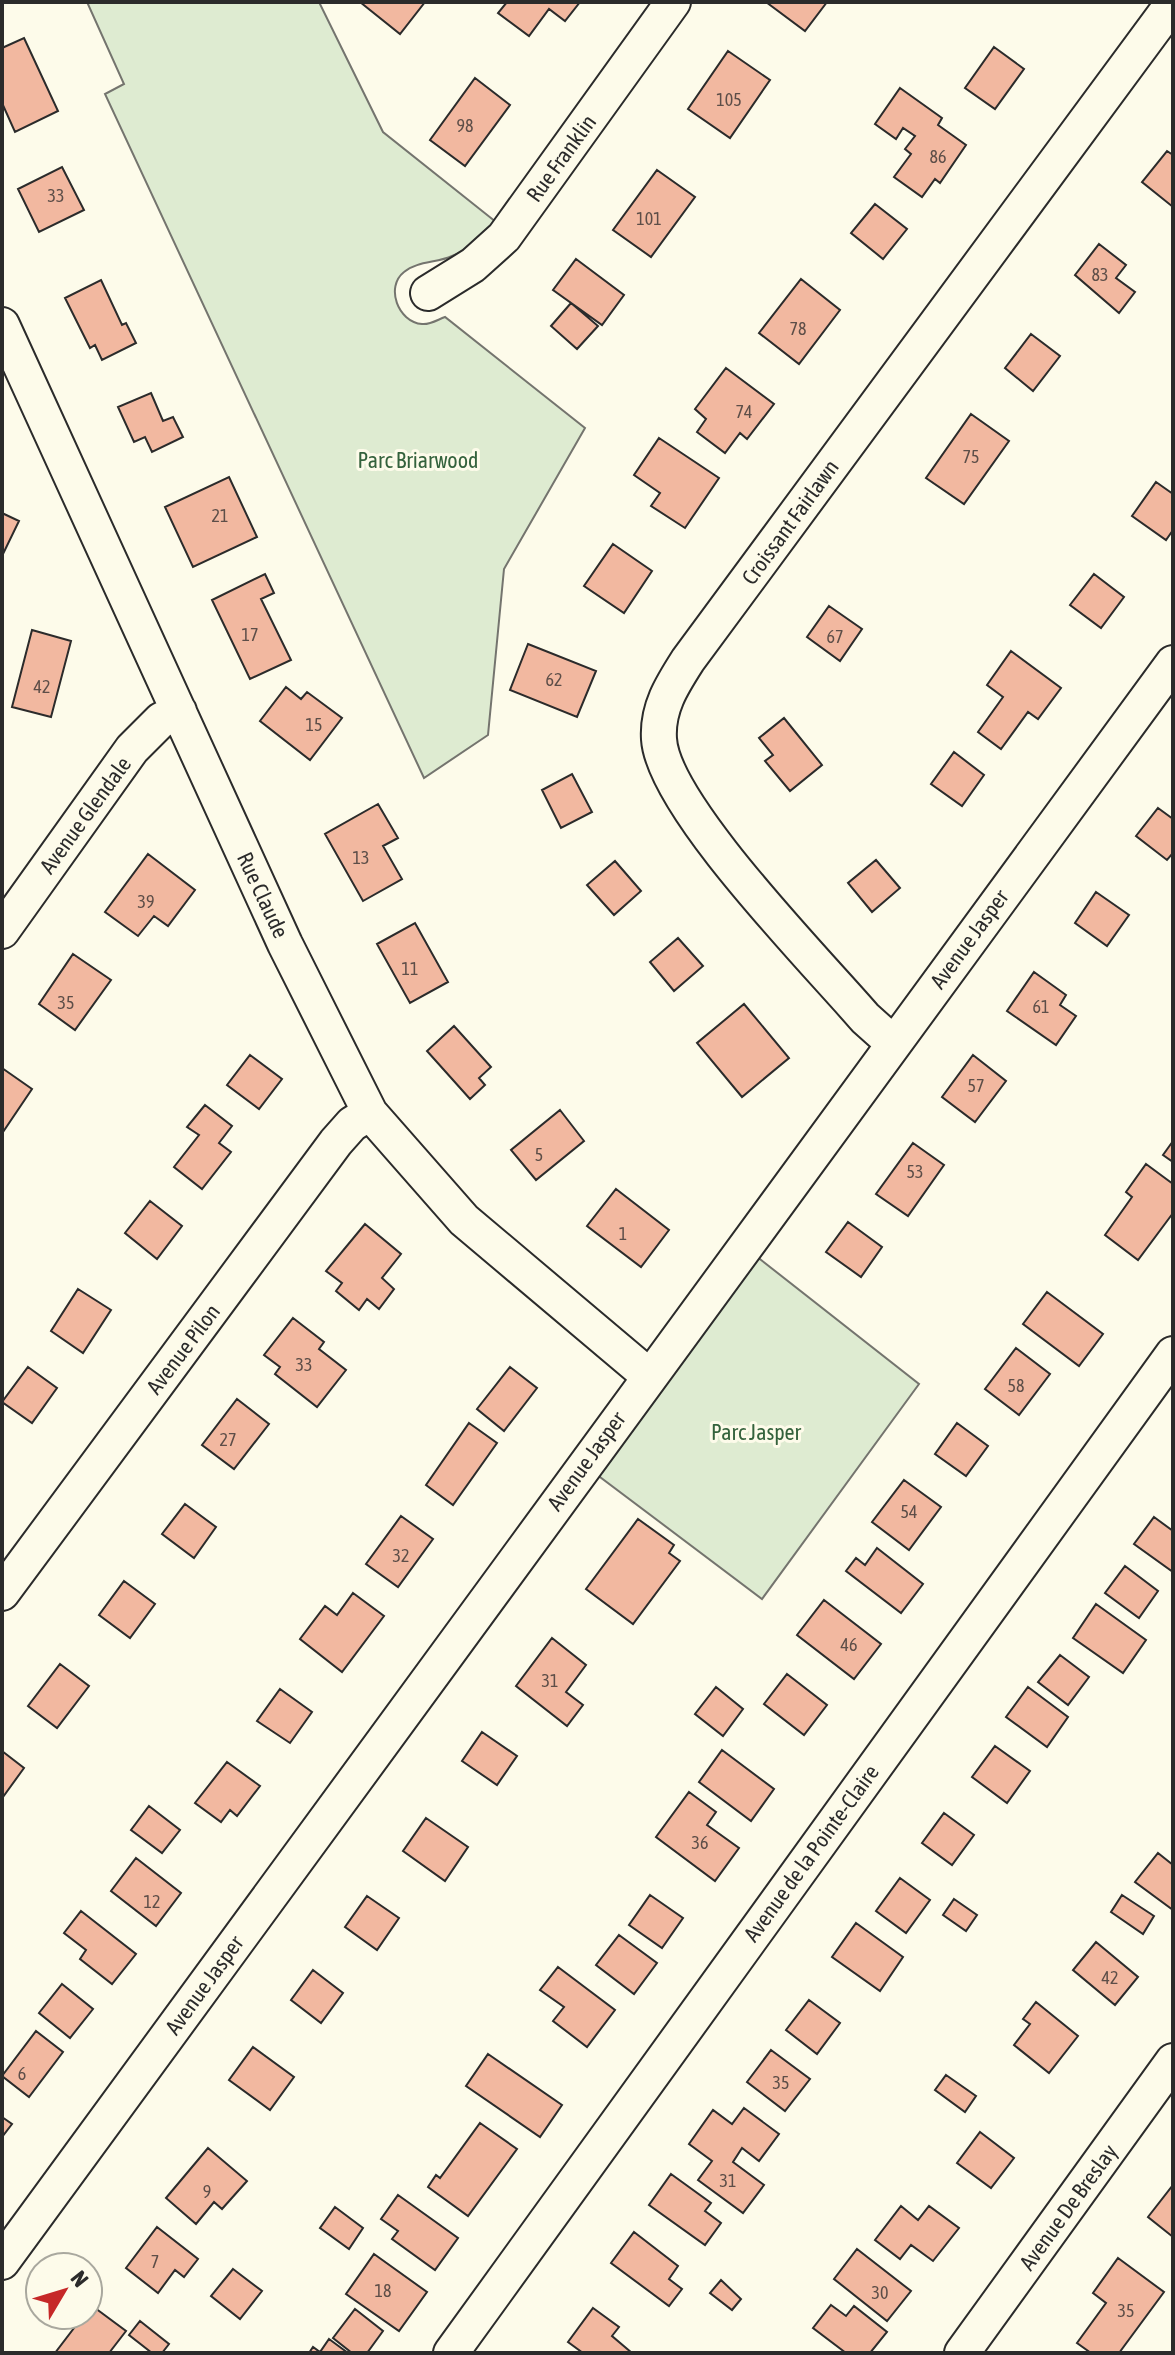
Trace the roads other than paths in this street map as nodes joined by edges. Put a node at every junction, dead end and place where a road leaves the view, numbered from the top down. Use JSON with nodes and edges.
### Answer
{"nodes":[{"id":1,"x":673,"y":2,"type":"edge"},
{"id":2,"x":1173,"y":3,"type":"edge"},
{"id":3,"x":428,"y":293,"type":"dead end"},
{"id":4,"x":3,"y":329,"type":"edge"},
{"id":5,"x":1173,"y":663,"type":"edge"},
{"id":6,"x":179,"y":711,"type":"junction"},
{"id":7,"x":2,"y":931,"type":"edge"},
{"id":8,"x":893,"y":1043,"type":"junction"},
{"id":9,"x":370,"y":1113,"type":"junction"},
{"id":10,"x":1173,"y":1354,"type":"edge"},
{"id":11,"x":649,"y":1376,"type":"junction"},
{"id":12,"x":2,"y":1593,"type":"edge"},
{"id":13,"x":1173,"y":2061,"type":"edge"},
{"id":14,"x":2,"y":2262,"type":"edge"},
{"id":15,"x":451,"y":2353,"type":"edge"},
{"id":16,"x":962,"y":2353,"type":"edge"}],
"edges":[{"from":1,"to":3,"type":"street","name":"Rue Franklin"},
{"from":2,"to":8,"type":"street","name":"Croissant Fairlawn"},
{"from":4,"to":6,"type":"street","name":"Rue Claude"},
{"from":5,"to":8,"type":"street","name":"Avenue Jasper"},
{"from":6,"to":7,"type":"street","name":"Avenue Glendale"},
{"from":6,"to":9,"type":"street","name":"Rue Claude"},
{"from":8,"to":11,"type":"street","name":"Avenue Jasper"},
{"from":9,"to":11,"type":"street","name":"Rue Claude"},
{"from":9,"to":12,"type":"street","name":"Avenue Pilon"},
{"from":10,"to":15,"type":"street","name":"Avenue de la Pointe-Claire"},
{"from":11,"to":14,"type":"street","name":"Avenue Jasper"},
{"from":13,"to":16,"type":"street","name":"Avenue De Breslay"}]}
